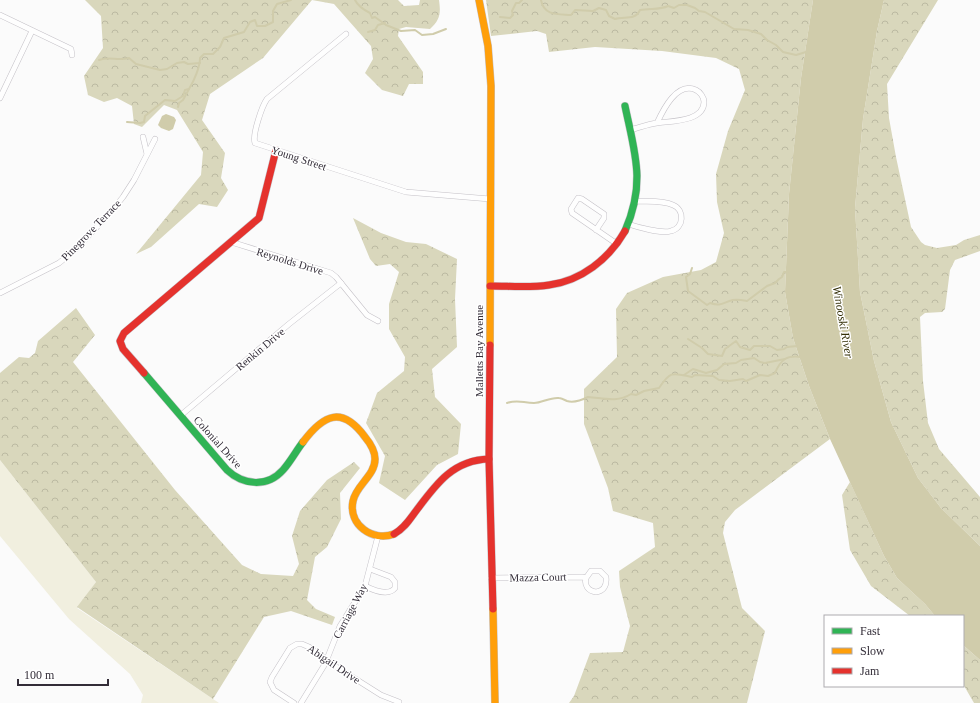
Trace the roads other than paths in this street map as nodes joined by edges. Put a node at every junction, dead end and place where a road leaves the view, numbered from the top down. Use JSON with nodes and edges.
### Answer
{"nodes":[{"id":1,"x":479,"y":0,"type":"edge"},
{"id":2,"x":0,"y":15,"type":"edge"},
{"id":3,"x":32,"y":31,"type":"junction"},
{"id":4,"x":346,"y":34,"type":"dead end"},
{"id":5,"x":72,"y":55,"type":"dead end"},
{"id":6,"x":0,"y":98,"type":"edge"},
{"id":7,"x":625,"y":106,"type":"dead end"},
{"id":8,"x":657,"y":123,"type":"junction"},
{"id":9,"x":630,"y":130,"type":"junction"},
{"id":10,"x":144,"y":137,"type":"dead end"},
{"id":11,"x":155,"y":139,"type":"dead end"},
{"id":12,"x":276,"y":150,"type":"junction"},
{"id":13,"x":147,"y":154,"type":"junction"},
{"id":14,"x":490,"y":199,"type":"junction"},
{"id":15,"x":636,"y":201,"type":"junction"},
{"id":16,"x":628,"y":224,"type":"junction"},
{"id":17,"x":596,"y":230,"type":"junction"},
{"id":18,"x":231,"y":242,"type":"junction"},
{"id":19,"x":617,"y":244,"type":"junction"},
{"id":20,"x":341,"y":283,"type":"junction"},
{"id":21,"x":490,"y":286,"type":"junction"},
{"id":22,"x":0,"y":293,"type":"edge"},
{"id":23,"x":378,"y":321,"type":"dead end"},
{"id":24,"x":180,"y":416,"type":"junction"},
{"id":25,"x":490,"y":459,"type":"junction"},
{"id":26,"x":378,"y":536,"type":"junction"},
{"id":27,"x":370,"y":569,"type":"junction"},
{"id":28,"x":491,"y":578,"type":"junction"},
{"id":29,"x":586,"y":578,"type":"junction"},
{"id":30,"x":364,"y":586,"type":"junction"},
{"id":31,"x":327,"y":660,"type":"junction"},
{"id":32,"x":398,"y":702,"type":"edge"},
{"id":33,"x":294,"y":703,"type":"edge"},
{"id":34,"x":301,"y":703,"type":"edge"},
{"id":35,"x":495,"y":703,"type":"edge"}],
"edges":[{"from":1,"to":14,"type":"street","name":"Malletts Bay Avenue"},
{"from":2,"to":3,"type":"street"},
{"from":3,"to":5,"type":"street"},
{"from":3,"to":6,"type":"street"},
{"from":4,"to":12,"type":"street","name":"Young Street"},
{"from":7,"to":9,"type":"street"},
{"from":8,"to":8,"type":"street"},
{"from":8,"to":9,"type":"street"},
{"from":9,"to":15,"type":"street"},
{"from":10,"to":13,"type":"street"},
{"from":11,"to":13,"type":"street","name":"Pinegrove Terrace"},
{"from":12,"to":14,"type":"street","name":"Young Street"},
{"from":12,"to":18,"type":"street","name":"Colonial Drive"},
{"from":13,"to":22,"type":"street","name":"Pinegrove Terrace"},
{"from":14,"to":21,"type":"street","name":"Malletts Bay Avenue"},
{"from":15,"to":16,"type":"street"},
{"from":15,"to":16,"type":"street"},
{"from":16,"to":19,"type":"street"},
{"from":17,"to":17,"type":"street"},
{"from":17,"to":19,"type":"street"},
{"from":18,"to":20,"type":"street","name":"Reynolds Drive"},
{"from":18,"to":24,"type":"street","name":"Colonial Drive"},
{"from":19,"to":21,"type":"street"},
{"from":20,"to":23,"type":"street","name":"Reynolds Drive"},
{"from":20,"to":24,"type":"street","name":"Renkin Drive"},
{"from":21,"to":25,"type":"street","name":"Malletts Bay Avenue"},
{"from":24,"to":26,"type":"street","name":"Colonial Drive"},
{"from":25,"to":26,"type":"street"},
{"from":25,"to":28,"type":"street","name":"Malletts Bay Avenue"},
{"from":26,"to":27,"type":"street","name":"Carriage Way"},
{"from":27,"to":30,"type":"street","name":"Carriage Way"},
{"from":27,"to":30,"type":"street"},
{"from":28,"to":29,"type":"street","name":"Mazza Court"},
{"from":28,"to":35,"type":"street","name":"Malletts Bay Avenue"},
{"from":29,"to":29,"type":"street","name":"Mazza Court"},
{"from":30,"to":31,"type":"street","name":"Carriage Way"},
{"from":31,"to":32,"type":"street","name":"Abigail Drive"},
{"from":31,"to":33,"type":"street","name":"Abigail Drive"},
{"from":31,"to":34,"type":"street","name":"Carriage Way"}]}
